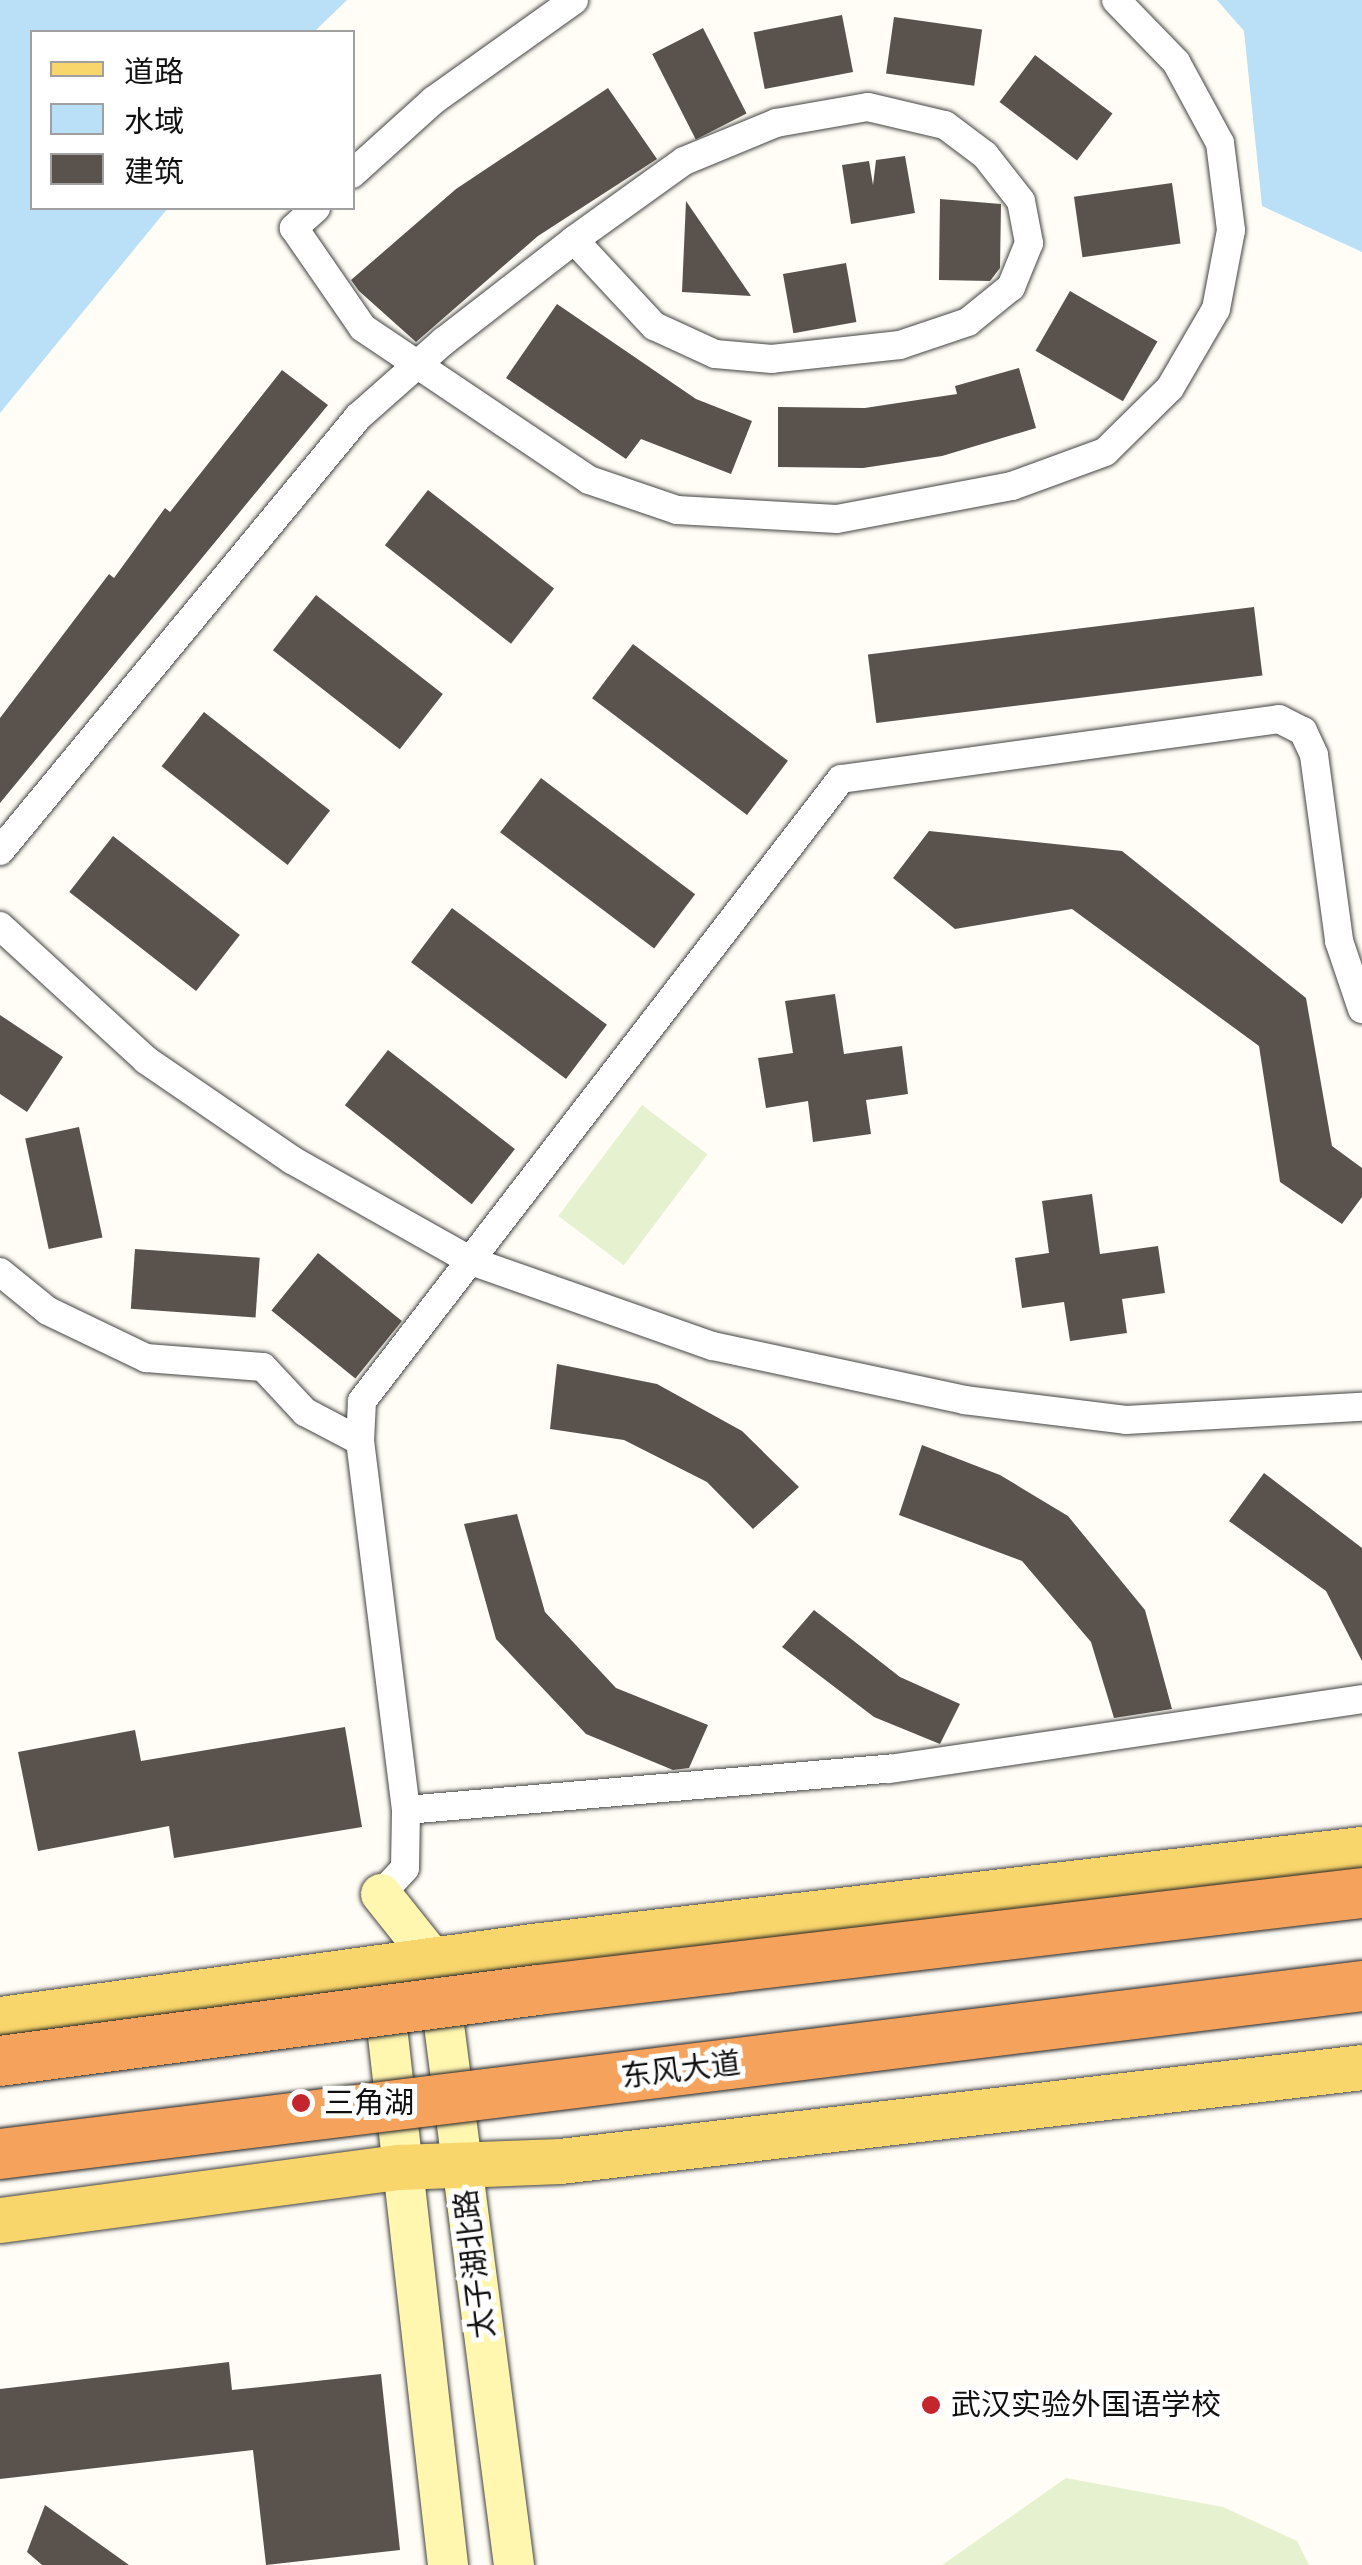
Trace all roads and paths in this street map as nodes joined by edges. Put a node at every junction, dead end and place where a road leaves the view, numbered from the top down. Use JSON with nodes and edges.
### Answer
{"nodes":[{"id":1,"x":574,"y":0,"type":"edge"},
{"id":2,"x":1116,"y":0,"type":"edge"},
{"id":3,"x":355,"y":171,"type":"edge"},
{"id":4,"x":314,"y":210,"type":"edge"},
{"id":5,"x":574,"y":240,"type":"junction"},
{"id":6,"x":416,"y":366,"type":"junction"},
{"id":7,"x":0,"y":851,"type":"edge"},
{"id":8,"x":0,"y":926,"type":"edge"},
{"id":9,"x":1362,"y":1009,"type":"edge"},
{"id":10,"x":471,"y":1261,"type":"junction"},
{"id":11,"x":0,"y":1272,"type":"edge"},
{"id":12,"x":1362,"y":1407,"type":"edge"},
{"id":13,"x":360,"y":1440,"type":"junction"},
{"id":14,"x":1362,"y":1699,"type":"edge"},
{"id":15,"x":406,"y":1810,"type":"junction"},
{"id":16,"x":1362,"y":1849,"type":"edge"},
{"id":17,"x":1362,"y":1893,"type":"edge"},
{"id":18,"x":382,"y":1894,"type":"joint"},
{"id":19,"x":436,"y":1963,"type":"junction"},
{"id":20,"x":380,"y":1970,"type":"junction"},
{"id":21,"x":1362,"y":1986,"type":"edge"},
{"id":22,"x":0,"y":2019,"type":"edge"},
{"id":23,"x":0,"y":2060,"type":"edge"},
{"id":24,"x":1362,"y":2067,"type":"edge"},
{"id":25,"x":0,"y":2154,"type":"edge"},
{"id":26,"x":463,"y":2160,"type":"junction"},
{"id":27,"x":399,"y":2166,"type":"junction"},
{"id":28,"x":0,"y":2220,"type":"edge"},
{"id":29,"x":448,"y":2565,"type":"edge"},
{"id":30,"x":514,"y":2565,"type":"edge"}],
"edges":[{"from":1,"to":3,"type":"street"},
{"from":2,"to":6,"type":"street"},
{"from":4,"to":6,"type":"street"},
{"from":5,"to":5,"type":"street"},
{"from":5,"to":6,"type":"street"},
{"from":6,"to":7,"type":"street"},
{"from":8,"to":10,"type":"street"},
{"from":9,"to":10,"type":"street"},
{"from":10,"to":12,"type":"street"},
{"from":10,"to":13,"type":"street"},
{"from":11,"to":13,"type":"street"},
{"from":13,"to":15,"type":"street"},
{"from":14,"to":15,"type":"street"},
{"from":15,"to":18,"type":"street"},
{"from":16,"to":19,"type":"main road"},
{"from":17,"to":23,"type":"highway","bridge":true},
{"from":18,"to":19,"type":"main road"},
{"from":19,"to":20,"type":"main road"},
{"from":19,"to":26,"type":"main road","name":"太子湖北路"},
{"from":20,"to":22,"type":"main road"},
{"from":20,"to":27,"type":"main road"},
{"from":21,"to":25,"type":"highway","name":"东风大道","bridge":true},
{"from":24,"to":26,"type":"main road"},
{"from":26,"to":27,"type":"main road"},
{"from":26,"to":30,"type":"main road","name":"太子湖北路"},
{"from":27,"to":28,"type":"main road"},
{"from":27,"to":29,"type":"main road"}]}
